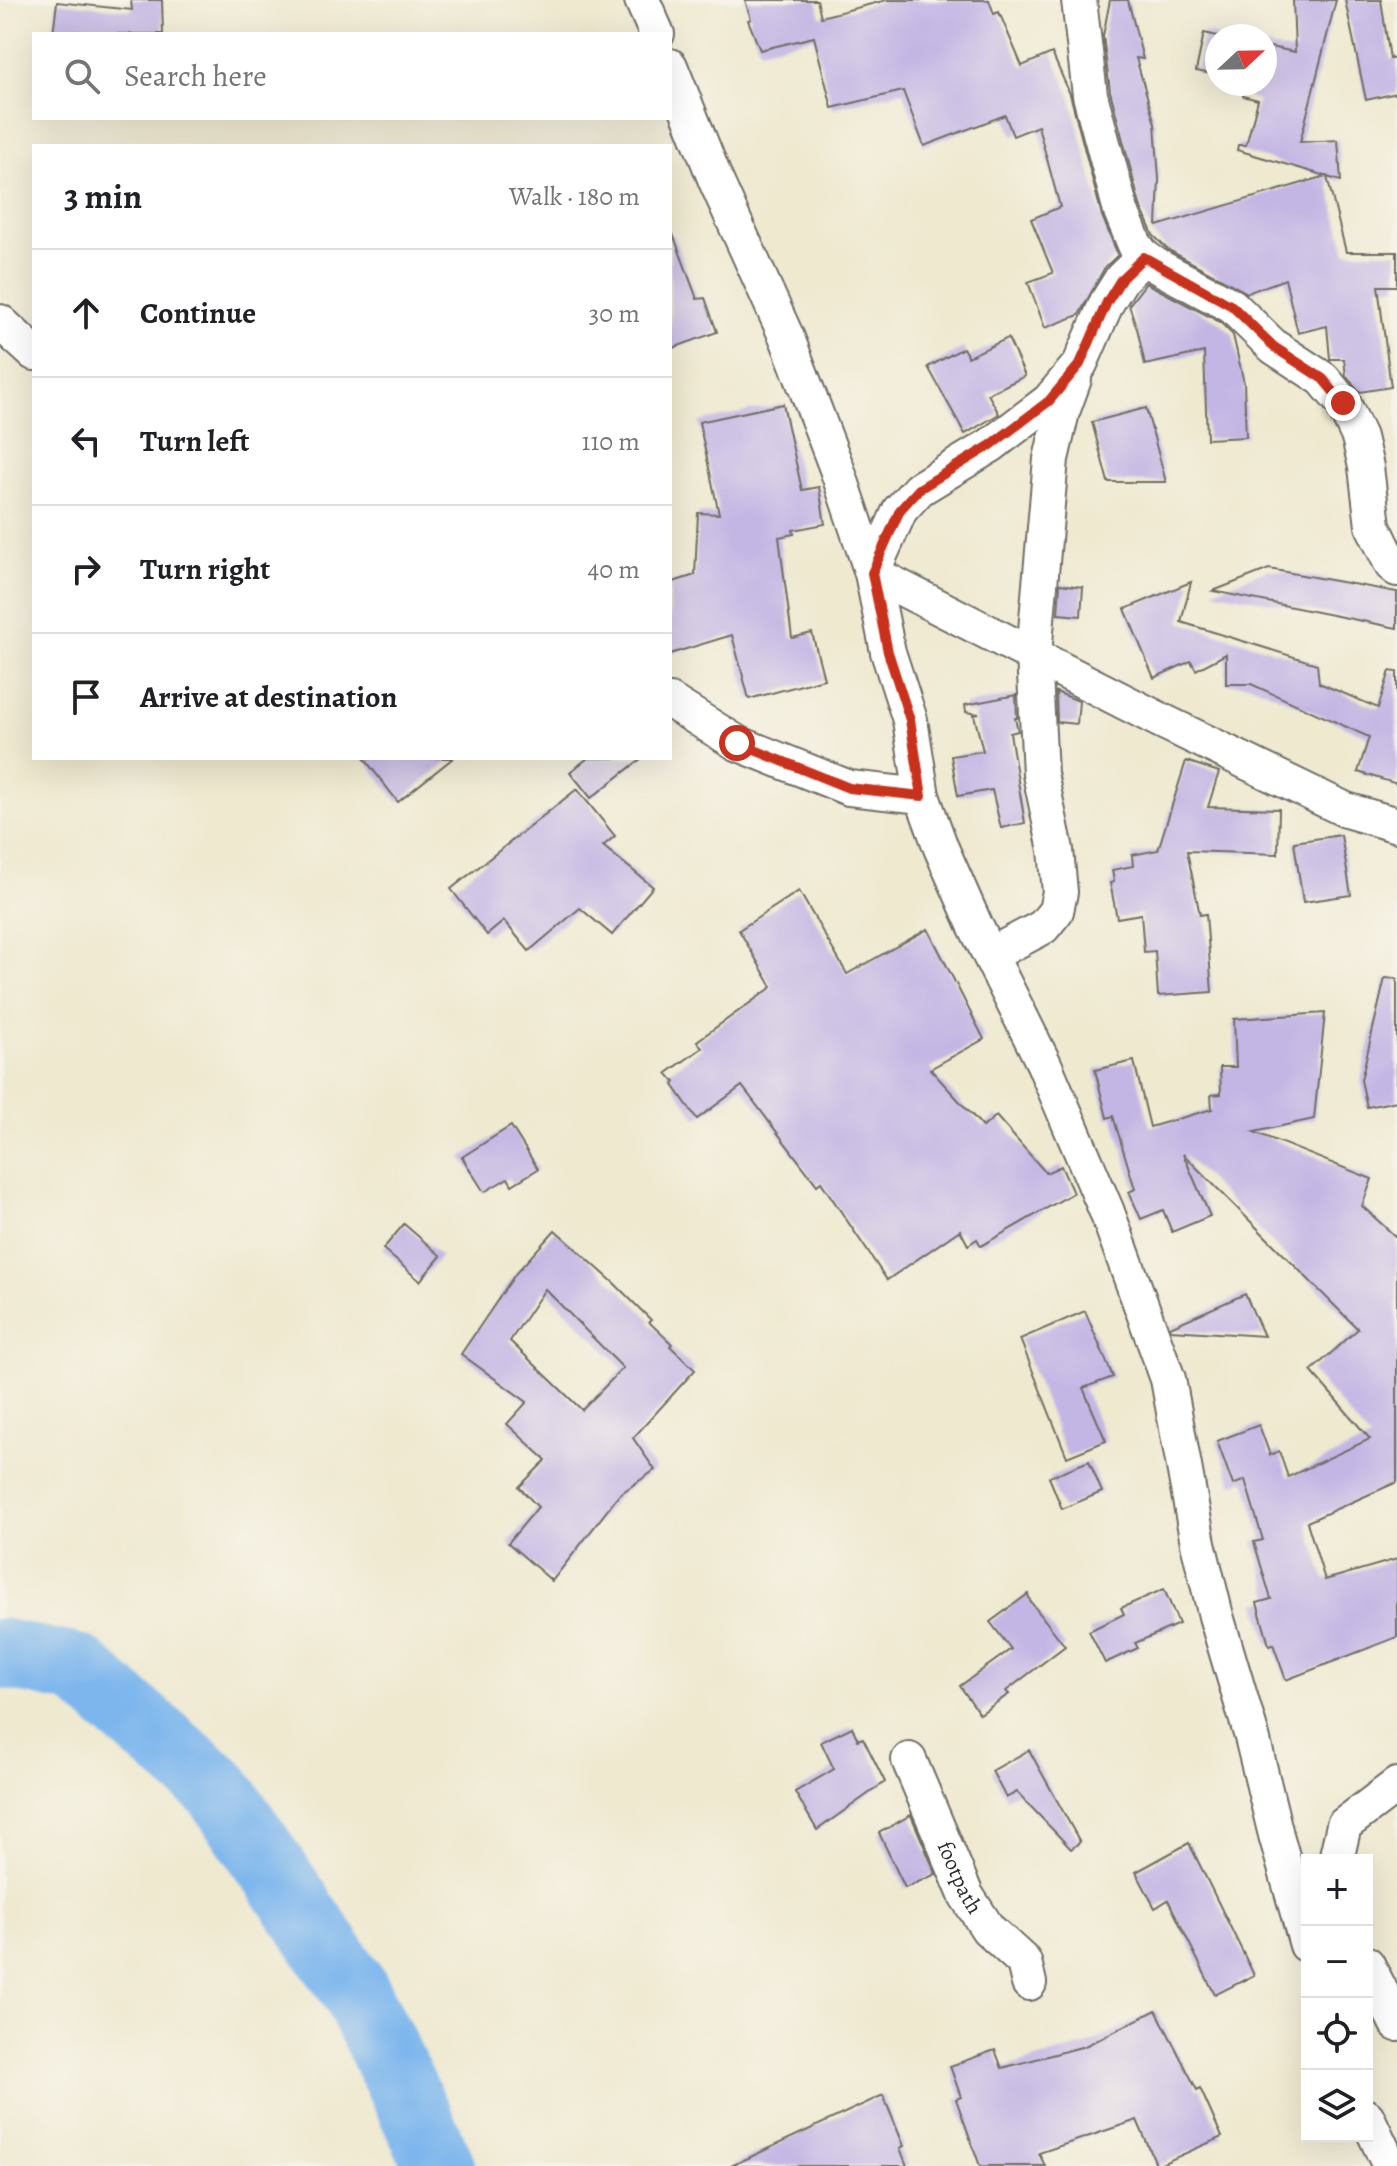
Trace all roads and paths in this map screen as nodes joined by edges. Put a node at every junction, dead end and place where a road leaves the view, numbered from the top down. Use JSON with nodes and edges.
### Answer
{"nodes":[{"id":1,"x":642,"y":0,"type":"edge"},
{"id":2,"x":1079,"y":0,"type":"edge"},
{"id":3,"x":656,"y":32,"type":"edge"},
{"id":4,"x":672,"y":71,"type":"edge"},
{"id":5,"x":1144,"y":257,"type":"junction"},
{"id":6,"x":0,"y":322,"type":"edge"},
{"id":7,"x":32,"y":351,"type":"edge"},
{"id":8,"x":1080,"y":364,"type":"junction"},
{"id":9,"x":1397,"y":569,"type":"edge"},
{"id":10,"x":872,"y":573,"type":"junction"},
{"id":11,"x":1034,"y":654,"type":"junction"},
{"id":12,"x":672,"y":702,"type":"edge"},
{"id":13,"x":922,"y":796,"type":"junction"},
{"id":14,"x":1397,"y":825,"type":"edge"},
{"id":15,"x":990,"y":955,"type":"junction"},
{"id":16,"x":909,"y":1760,"type":"dead end"},
{"id":17,"x":1397,"y":1785,"type":"edge"},
{"id":18,"x":1337,"y":1854,"type":"edge"},
{"id":19,"x":1302,"y":1926,"type":"edge"},
{"id":20,"x":1373,"y":1976,"type":"edge"},
{"id":21,"x":1029,"y":1983,"type":"dead end"},
{"id":22,"x":1397,"y":2024,"type":"edge"},
{"id":23,"x":1373,"y":2130,"type":"edge"},
{"id":24,"x":1390,"y":2166,"type":"edge"}],
"edges":[{"from":1,"to":3,"type":"street"},
{"from":2,"to":5,"type":"street"},
{"from":4,"to":10,"type":"street"},
{"from":5,"to":8,"type":"street"},
{"from":5,"to":9,"type":"street"},
{"from":6,"to":7,"type":"street"},
{"from":8,"to":10,"type":"street"},
{"from":8,"to":11,"type":"street"},
{"from":10,"to":11,"type":"street"},
{"from":10,"to":13,"type":"street"},
{"from":11,"to":14,"type":"street"},
{"from":11,"to":15,"type":"street"},
{"from":12,"to":13,"type":"street"},
{"from":13,"to":15,"type":"street"},
{"from":15,"to":19,"type":"street"},
{"from":16,"to":21,"type":"street","name":"footpath"},
{"from":17,"to":18,"type":"street"},
{"from":20,"to":22,"type":"street"},
{"from":23,"to":24,"type":"street"}]}
